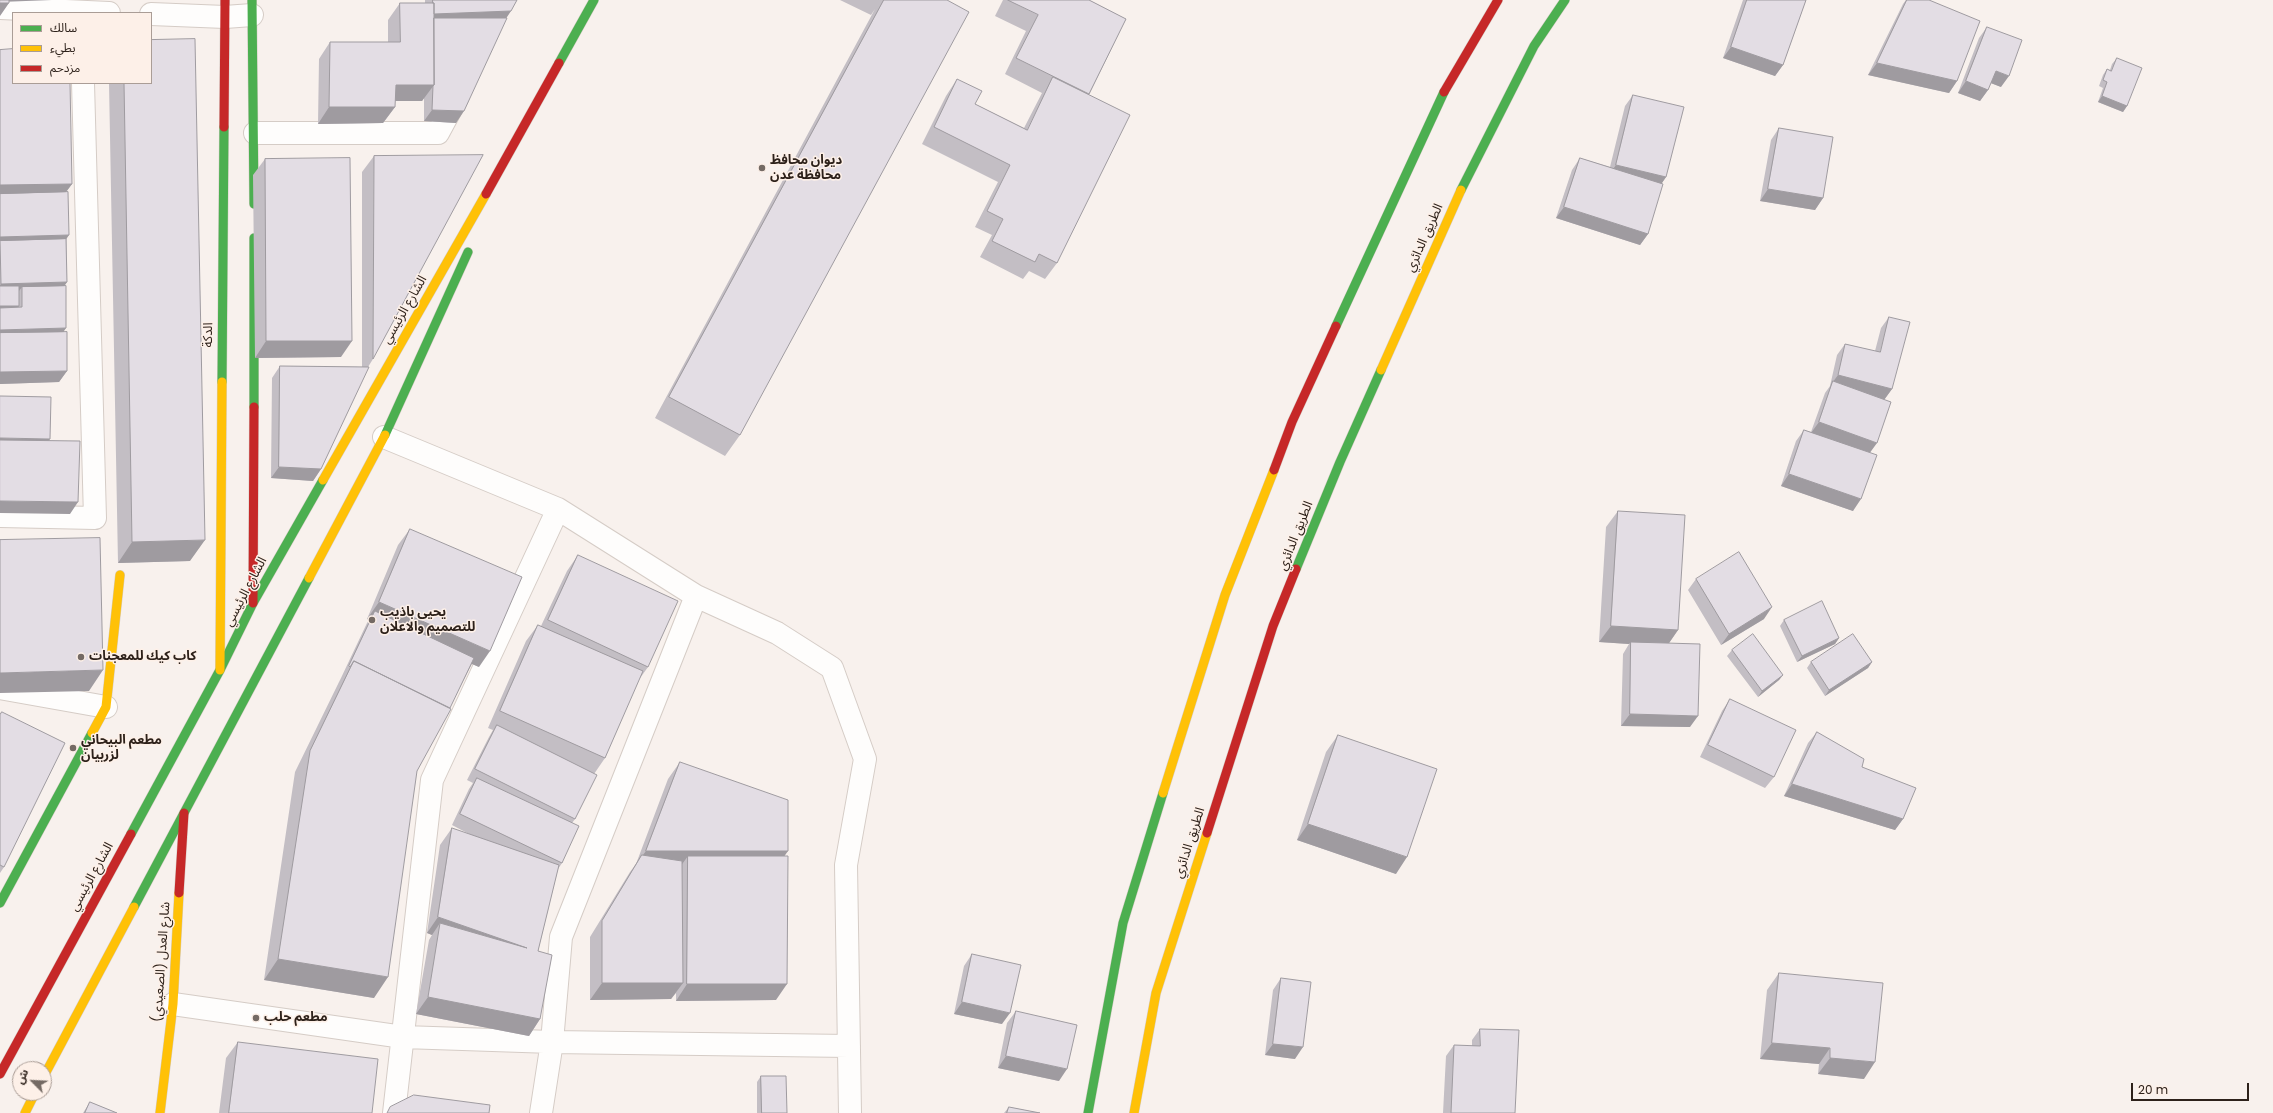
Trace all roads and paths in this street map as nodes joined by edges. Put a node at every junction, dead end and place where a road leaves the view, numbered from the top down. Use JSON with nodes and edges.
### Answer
{"nodes":[{"id":1,"x":594,"y":0,"type":"edge"},
{"id":2,"x":1498,"y":0,"type":"edge"},
{"id":3,"x":1565,"y":0,"type":"edge"},
{"id":4,"x":0,"y":8,"type":"edge"},
{"id":5,"x":225,"y":8,"type":"edge"},
{"id":6,"x":252,"y":8,"type":"edge"},
{"id":7,"x":81,"y":12,"type":"edge"},
{"id":8,"x":152,"y":14,"type":"edge"},
{"id":9,"x":468,"y":77,"type":"edge"},
{"id":10,"x":83,"y":84,"type":"edge"},
{"id":11,"x":524,"y":127,"type":"junction"},
{"id":12,"x":255,"y":133,"type":"junction"},
{"id":13,"x":254,"y":212,"type":"dead end"},
{"id":14,"x":482,"y":221,"type":"dead end"},
{"id":15,"x":254,"y":228,"type":"dead end"},
{"id":16,"x":472,"y":243,"type":"dead end"},
{"id":17,"x":384,"y":437,"type":"junction"},
{"id":18,"x":558,"y":509,"type":"junction"},
{"id":19,"x":0,"y":516,"type":"edge"},
{"id":20,"x":120,"y":575,"type":"dead end"},
{"id":21,"x":696,"y":596,"type":"junction"},
{"id":22,"x":253,"y":603,"type":"junction"},
{"id":23,"x":220,"y":670,"type":"junction"},
{"id":24,"x":0,"y":688,"type":"edge"},
{"id":25,"x":106,"y":707,"type":"junction"},
{"id":26,"x":184,"y":813,"type":"junction"},
{"id":27,"x":0,"y":902,"type":"edge"},
{"id":28,"x":173,"y":1004,"type":"junction"},
{"id":29,"x":403,"y":1037,"type":"junction"},
{"id":30,"x":552,"y":1042,"type":"junction"},
{"id":31,"x":849,"y":1046,"type":"junction"},
{"id":32,"x":52,"y":1061,"type":"edge"},
{"id":33,"x":0,"y":1074,"type":"edge"},
{"id":34,"x":31,"y":1101,"type":"edge"},
{"id":35,"x":25,"y":1113,"type":"edge"},
{"id":36,"x":160,"y":1113,"type":"edge"},
{"id":37,"x":394,"y":1113,"type":"edge"},
{"id":38,"x":541,"y":1113,"type":"edge"},
{"id":39,"x":850,"y":1113,"type":"edge"},
{"id":40,"x":1088,"y":1113,"type":"edge"},
{"id":41,"x":1134,"y":1113,"type":"edge"}],
"edges":[{"from":1,"to":11,"type":"main road","name":"الشارع الرئيسي"},
{"from":2,"to":40,"type":"main road"},
{"from":3,"to":41,"type":"main road","name":"الطريق الدائري"},
{"from":4,"to":7,"type":"street"},
{"from":5,"to":6,"type":"street"},
{"from":5,"to":8,"type":"street"},
{"from":5,"to":23,"type":"main road","name":"الدكة"},
{"from":6,"to":12,"type":"main road"},
{"from":9,"to":12,"type":"street"},
{"from":10,"to":19,"type":"street"},
{"from":11,"to":14,"type":"main road","name":"الشارع الرئيسي"},
{"from":11,"to":22,"type":"main road","name":"الشارع الرئيسي"},
{"from":12,"to":13,"type":"main road"},
{"from":15,"to":22,"type":"main road"},
{"from":16,"to":17,"type":"main road"},
{"from":17,"to":18,"type":"street"},
{"from":17,"to":26,"type":"main road"},
{"from":18,"to":21,"type":"street"},
{"from":18,"to":29,"type":"street"},
{"from":20,"to":25,"type":"main road"},
{"from":21,"to":30,"type":"street"},
{"from":21,"to":31,"type":"street"},
{"from":22,"to":23,"type":"main road","name":"الشارع الرئيسي"},
{"from":23,"to":33,"type":"main road","name":"الشارع الرئيسي"},
{"from":24,"to":25,"type":"street"},
{"from":25,"to":27,"type":"main road"},
{"from":26,"to":28,"type":"main road","name":"شارع العدل (الصعيدي)"},
{"from":26,"to":32,"type":"main road"},
{"from":28,"to":29,"type":"street"},
{"from":28,"to":36,"type":"main road","name":"شارع العدل (الصعيدي)"},
{"from":29,"to":30,"type":"street"},
{"from":29,"to":37,"type":"street"},
{"from":30,"to":31,"type":"street"},
{"from":30,"to":38,"type":"street"},
{"from":31,"to":39,"type":"street"},
{"from":34,"to":35,"type":"main road"}]}
